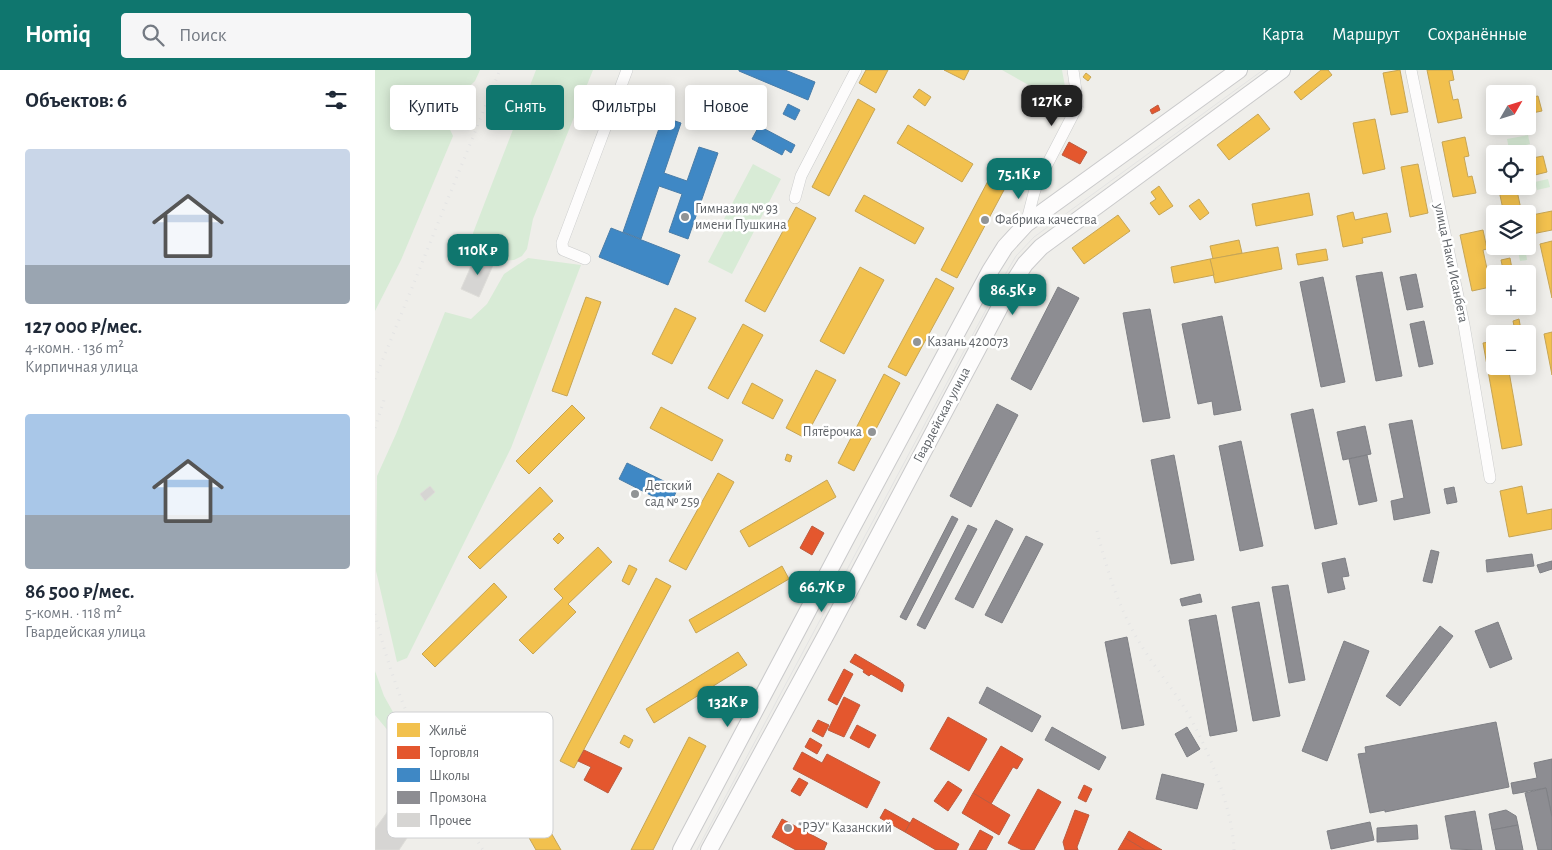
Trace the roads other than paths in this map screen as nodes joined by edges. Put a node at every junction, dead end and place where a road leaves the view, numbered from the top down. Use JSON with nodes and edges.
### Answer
{"nodes":[{"id":1,"x":627,"y":70,"type":"edge"},
{"id":2,"x":855,"y":70,"type":"edge"},
{"id":3,"x":1073,"y":70,"type":"edge"},
{"id":4,"x":1239,"y":70,"type":"edge"},
{"id":5,"x":1282,"y":70,"type":"edge"},
{"id":6,"x":1411,"y":70,"type":"edge"},
{"id":7,"x":795,"y":198,"type":"dead end"},
{"id":8,"x":1026,"y":224,"type":"junction"},
{"id":9,"x":585,"y":259,"type":"dead end"},
{"id":10,"x":1490,"y":478,"type":"dead end"},
{"id":11,"x":803,"y":620,"type":"junction"},
{"id":12,"x":827,"y":633,"type":"junction"},
{"id":13,"x":681,"y":850,"type":"edge"},
{"id":14,"x":709,"y":850,"type":"edge"}],
"edges":[{"from":1,"to":9,"type":"street"},
{"from":2,"to":7,"type":"street"},
{"from":3,"to":8,"type":"street"},
{"from":4,"to":8,"type":"main road","name":"Гвардейская улица"},
{"from":5,"to":12,"type":"main road","name":"Гвардейская улица"},
{"from":6,"to":10,"type":"street","name":"улица Наки Исанбета"},
{"from":8,"to":11,"type":"main road","name":"Гвардейская улица"},
{"from":11,"to":12,"type":"main road"},
{"from":11,"to":13,"type":"main road","name":"Гвардейская улица"},
{"from":12,"to":14,"type":"main road","name":"Гвардейская улица"}]}
